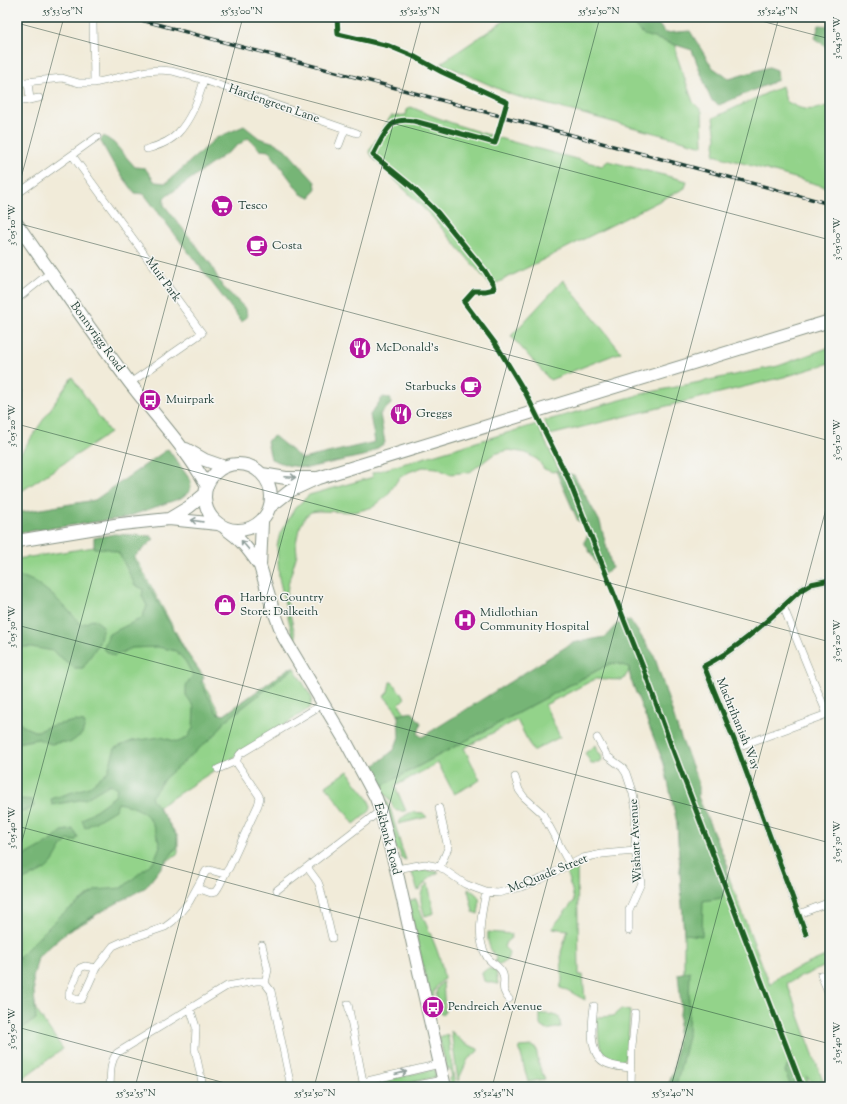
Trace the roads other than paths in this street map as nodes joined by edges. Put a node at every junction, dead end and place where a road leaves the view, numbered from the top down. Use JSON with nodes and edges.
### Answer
{"nodes":[{"id":1,"x":93,"y":22,"type":"dead end"},
{"id":2,"x":204,"y":80,"type":"junction"},
{"id":3,"x":28,"y":82,"type":"junction"},
{"id":4,"x":17,"y":83,"type":"edge"},
{"id":5,"x":94,"y":83,"type":"junction"},
{"id":6,"x":39,"y":98,"type":"dead end"},
{"id":7,"x":345,"y":129,"type":"junction"},
{"id":8,"x":357,"y":133,"type":"dead end"},
{"id":9,"x":98,"y":137,"type":"dead end"},
{"id":10,"x":339,"y":145,"type":"dead end"},
{"id":11,"x":147,"y":149,"type":"dead end"},
{"id":12,"x":72,"y":155,"type":"junction"},
{"id":13,"x":17,"y":194,"type":"edge"},
{"id":14,"x":17,"y":224,"type":"edge"},
{"id":15,"x":51,"y":272,"type":"junction"},
{"id":16,"x":17,"y":299,"type":"edge"},
{"id":17,"x":830,"y":320,"type":"edge"},
{"id":18,"x":130,"y":383,"type":"junction"},
{"id":19,"x":17,"y":390,"type":"edge"},
{"id":20,"x":17,"y":405,"type":"edge"},
{"id":21,"x":182,"y":446,"type":"junction"},
{"id":22,"x":225,"y":467,"type":"junction"},
{"id":23,"x":262,"y":474,"type":"junction"},
{"id":24,"x":318,"y":478,"type":"junction"},
{"id":25,"x":206,"y":490,"type":"junction"},
{"id":26,"x":271,"y":506,"type":"junction"},
{"id":27,"x":169,"y":519,"type":"junction"},
{"id":28,"x":262,"y":522,"type":"junction"},
{"id":29,"x":222,"y":527,"type":"junction"},
{"id":30,"x":17,"y":541,"type":"edge"},
{"id":31,"x":260,"y":566,"type":"junction"},
{"id":32,"x":830,"y":580,"type":"edge"},
{"id":33,"x":783,"y":606,"type":"junction"},
{"id":34,"x":323,"y":704,"type":"junction"},
{"id":35,"x":829,"y":714,"type":"edge"},
{"id":36,"x":597,"y":738,"type":"dead end"},
{"id":37,"x":737,"y":747,"type":"junction"},
{"id":38,"x":236,"y":762,"type":"junction"},
{"id":39,"x":218,"y":769,"type":"dead end"},
{"id":40,"x":515,"y":777,"type":"dead end"},
{"id":41,"x":439,"y":808,"type":"dead end"},
{"id":42,"x":381,"y":812,"type":"junction"},
{"id":43,"x":635,"y":851,"type":"junction"},
{"id":44,"x":570,"y":865,"type":"junction"},
{"id":45,"x":306,"y":867,"type":"junction"},
{"id":46,"x":440,"y":867,"type":"junction"},
{"id":47,"x":396,"y":869,"type":"junction"},
{"id":48,"x":224,"y":874,"type":"junction"},
{"id":49,"x":197,"y":888,"type":"junction"},
{"id":50,"x":277,"y":890,"type":"dead end"},
{"id":51,"x":486,"y":892,"type":"junction"},
{"id":52,"x":830,"y":902,"type":"edge"},
{"id":53,"x":799,"y":914,"type":"junction"},
{"id":54,"x":629,"y":930,"type":"dead end"},
{"id":55,"x":806,"y":934,"type":"dead end"},
{"id":56,"x":332,"y":938,"type":"dead end"},
{"id":57,"x":262,"y":945,"type":"dead end"},
{"id":58,"x":96,"y":968,"type":"junction"},
{"id":59,"x":821,"y":975,"type":"dead end"},
{"id":60,"x":266,"y":983,"type":"junction"},
{"id":61,"x":830,"y":996,"type":"edge"},
{"id":62,"x":509,"y":999,"type":"dead end"},
{"id":63,"x":348,"y":1004,"type":"dead end"},
{"id":64,"x":594,"y":1006,"type":"dead end"},
{"id":65,"x":190,"y":1008,"type":"junction"},
{"id":66,"x":635,"y":1013,"type":"dead end"},
{"id":67,"x":440,"y":1064,"type":"junction"},
{"id":68,"x":631,"y":1068,"type":"junction"},
{"id":69,"x":445,"y":1083,"type":"edge"},
{"id":70,"x":364,"y":1084,"type":"edge"},
{"id":71,"x":110,"y":1087,"type":"edge"},
{"id":72,"x":203,"y":1087,"type":"edge"},
{"id":73,"x":291,"y":1087,"type":"edge"},
{"id":74,"x":406,"y":1087,"type":"edge"},
{"id":75,"x":631,"y":1087,"type":"edge"}],
"edges":[{"from":1,"to":5,"type":"street"},
{"from":2,"to":5,"type":"street","name":"Hardengreen Lane"},
{"from":2,"to":7,"type":"street","name":"Hardengreen Lane"},
{"from":2,"to":11,"type":"street"},
{"from":3,"to":4,"type":"street","name":"Hardengreen Lane"},
{"from":3,"to":5,"type":"street","name":"Hardengreen Lane"},
{"from":3,"to":6,"type":"street"},
{"from":7,"to":8,"type":"street","name":"Hardengreen Lane"},
{"from":7,"to":10,"type":"street"},
{"from":9,"to":12,"type":"street"},
{"from":12,"to":13,"type":"street"},
{"from":12,"to":18,"type":"street","name":"Muir Park"},
{"from":14,"to":15,"type":"main road","name":"Bonnyrigg Road"},
{"from":15,"to":16,"type":"street"},
{"from":15,"to":18,"type":"main road","name":"Bonnyrigg Road"},
{"from":17,"to":24,"type":"main road"},
{"from":18,"to":21,"type":"main road","name":"Bonnyrigg Road"},
{"from":19,"to":20,"type":"street"},
{"from":21,"to":22,"type":"main road","name":"Bonnyrigg Road"},
{"from":21,"to":25,"type":"main road","name":"Bonnyrigg Road"},
{"from":22,"to":23,"type":"main road"},
{"from":22,"to":25,"type":"main road"},
{"from":23,"to":24,"type":"main road","one_way":true},
{"from":23,"to":26,"type":"main road"},
{"from":24,"to":26,"type":"main road"},
{"from":25,"to":27,"type":"main road"},
{"from":25,"to":29,"type":"main road"},
{"from":26,"to":28,"type":"main road"},
{"from":29,"to":27,"type":"main road","one_way":true},
{"from":27,"to":30,"type":"main road"},
{"from":28,"to":29,"type":"main road"},
{"from":28,"to":31,"type":"main road","name":"Eskbank Road"},
{"from":31,"to":29,"type":"main road","name":"Eskbank Road","one_way":true},
{"from":31,"to":34,"type":"main road","name":"Eskbank Road"},
{"from":32,"to":33,"type":"street","name":"Machrihanish Way"},
{"from":33,"to":35,"type":"street"},
{"from":33,"to":37,"type":"street","name":"Machrihanish Way"},
{"from":34,"to":38,"type":"street"},
{"from":34,"to":42,"type":"main road","name":"Eskbank Road"},
{"from":35,"to":37,"type":"street"},
{"from":36,"to":43,"type":"street","name":"Wishart Avenue"},
{"from":37,"to":53,"type":"street","name":"Machrihanish Way"},
{"from":38,"to":39,"type":"street"},
{"from":38,"to":48,"type":"street"},
{"from":40,"to":44,"type":"street"},
{"from":41,"to":46,"type":"street"},
{"from":42,"to":45,"type":"street"},
{"from":42,"to":47,"type":"main road","name":"Eskbank Road"},
{"from":43,"to":44,"type":"street","name":"McQuade Street"},
{"from":43,"to":54,"type":"street","name":"Wishart Avenue"},
{"from":44,"to":51,"type":"street","name":"McQuade Street"},
{"from":45,"to":50,"type":"street"},
{"from":45,"to":56,"type":"street"},
{"from":46,"to":47,"type":"street","name":"McQuade Street"},
{"from":46,"to":51,"type":"street","name":"McQuade Street"},
{"from":47,"to":67,"type":"main road","name":"Eskbank Road"},
{"from":48,"to":49,"type":"street"},
{"from":48,"to":49,"type":"street"},
{"from":49,"to":58,"type":"street"},
{"from":51,"to":62,"type":"street"},
{"from":52,"to":53,"type":"street"},
{"from":53,"to":55,"type":"street","name":"Machrihanish Way"},
{"from":57,"to":60,"type":"street"},
{"from":58,"to":58,"type":"street"},
{"from":59,"to":61,"type":"street"},
{"from":60,"to":65,"type":"street"},
{"from":60,"to":73,"type":"street"},
{"from":63,"to":70,"type":"street"},
{"from":64,"to":68,"type":"street"},
{"from":65,"to":71,"type":"street"},
{"from":65,"to":72,"type":"street"},
{"from":66,"to":68,"type":"street"},
{"from":67,"to":69,"type":"main road","name":"Eskbank Road"},
{"from":70,"to":67,"type":"street","one_way":true},
{"from":68,"to":75,"type":"street"},
{"from":69,"to":74,"type":"street"}]}
